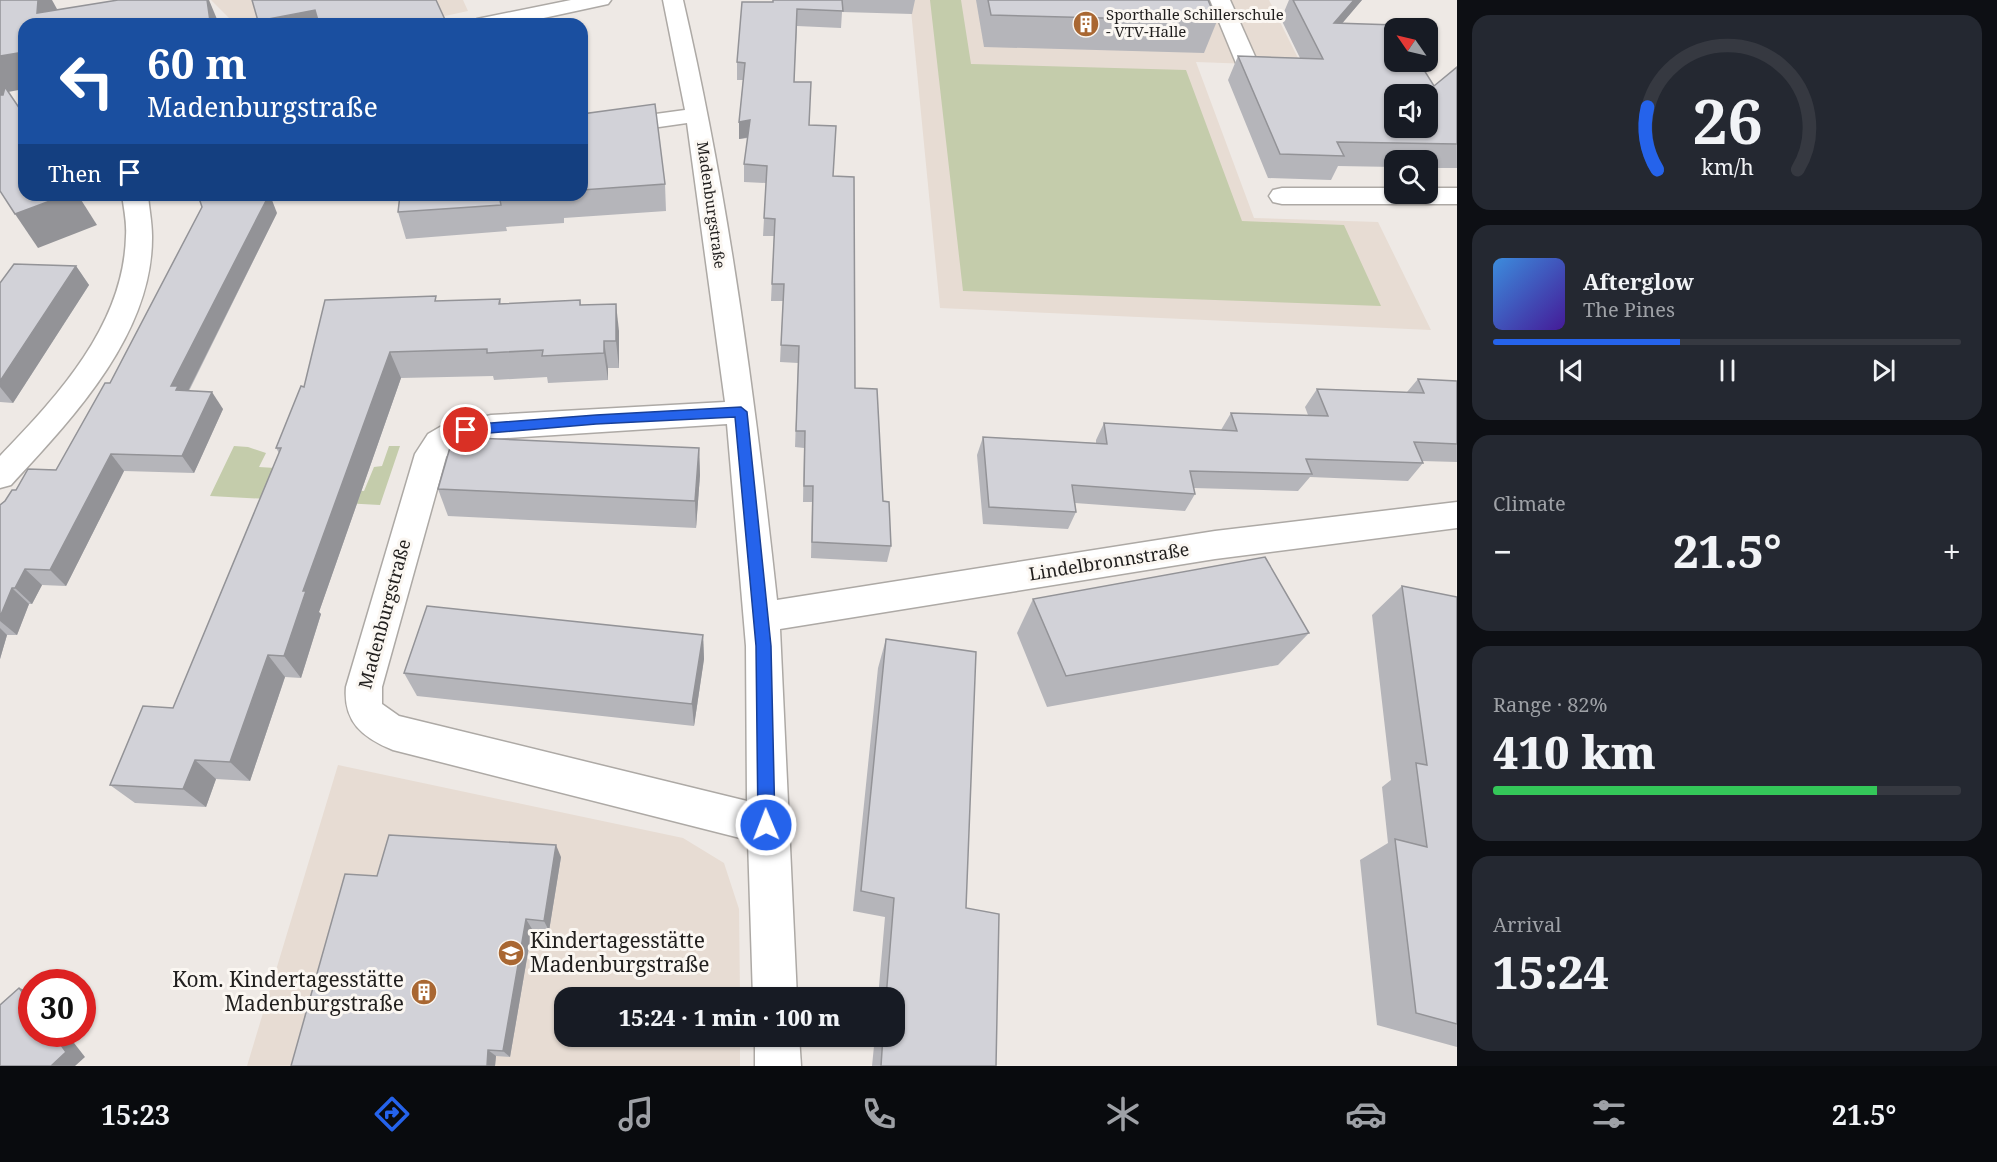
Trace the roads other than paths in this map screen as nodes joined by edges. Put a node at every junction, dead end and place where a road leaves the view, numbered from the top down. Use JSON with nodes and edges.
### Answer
{"nodes":[{"id":1,"x":601,"y":0,"type":"edge"},
{"id":2,"x":673,"y":0,"type":"edge"},
{"id":3,"x":1220,"y":0,"type":"edge"},
{"id":4,"x":514,"y":18,"type":"edge"},
{"id":5,"x":1247,"y":63,"type":"edge"},
{"id":6,"x":698,"y":115,"type":"junction"},
{"id":7,"x":588,"y":130,"type":"edge"},
{"id":8,"x":1282,"y":196,"type":"dead end"},
{"id":9,"x":1457,"y":196,"type":"edge"},
{"id":10,"x":135,"y":201,"type":"edge"},
{"id":11,"x":741,"y":412,"type":"junction"},
{"id":12,"x":0,"y":476,"type":"edge"},
{"id":13,"x":1457,"y":515,"type":"edge"},
{"id":14,"x":762,"y":617,"type":"junction"},
{"id":15,"x":766,"y":825,"type":"junction"},
{"id":16,"x":774,"y":987,"type":"edge"},
{"id":17,"x":777,"y":1047,"type":"edge"},
{"id":18,"x":778,"y":1066,"type":"edge"}],
"edges":[{"from":1,"to":4,"type":"street"},
{"from":2,"to":6,"type":"street","name":"Madenburgstraße"},
{"from":3,"to":5,"type":"street"},
{"from":6,"to":7,"type":"street"},
{"from":6,"to":11,"type":"street","name":"Madenburgstraße"},
{"from":8,"to":9,"type":"street"},
{"from":10,"to":12,"type":"street"},
{"from":11,"to":14,"type":"street","name":"Madenburgstraße"},
{"from":11,"to":15,"type":"street","name":"Madenburgstraße"},
{"from":13,"to":14,"type":"street","name":"Lindelbronnstraße"},
{"from":14,"to":15,"type":"street","name":"Madenburgstraße"},
{"from":15,"to":16,"type":"street","name":"Madenburgstraße"},
{"from":17,"to":18,"type":"street"}]}
